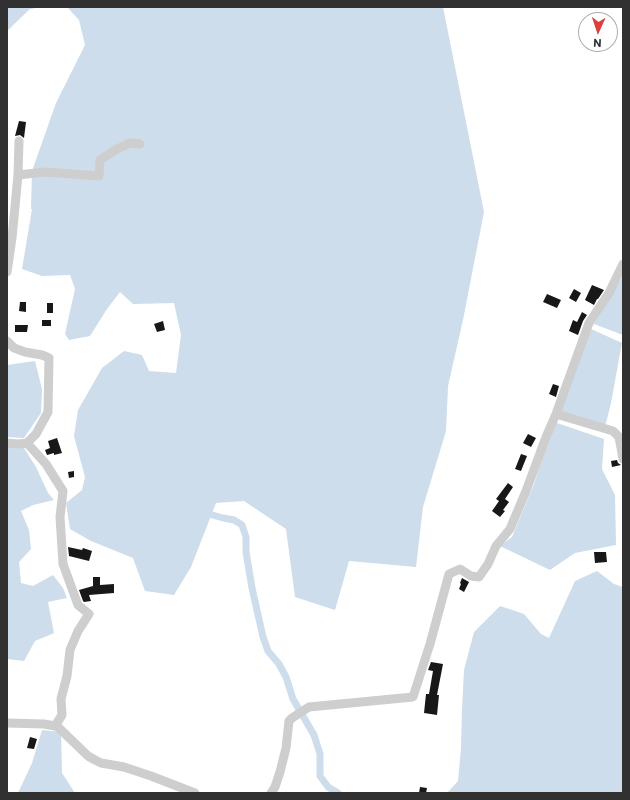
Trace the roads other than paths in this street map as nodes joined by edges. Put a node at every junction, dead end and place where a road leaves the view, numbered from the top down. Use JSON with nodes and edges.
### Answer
{"nodes":[{"id":1,"x":19,"y":141,"type":"dead end"},
{"id":2,"x":140,"y":144,"type":"dead end"},
{"id":3,"x":18,"y":175,"type":"junction"},
{"id":4,"x":623,"y":264,"type":"edge"},
{"id":5,"x":7,"y":272,"type":"edge"},
{"id":6,"x":7,"y":341,"type":"edge"},
{"id":7,"x":556,"y":414,"type":"junction"},
{"id":8,"x":27,"y":442,"type":"junction"},
{"id":9,"x":7,"y":443,"type":"edge"},
{"id":10,"x":623,"y":459,"type":"edge"},
{"id":11,"x":7,"y":723,"type":"edge"},
{"id":12,"x":56,"y":726,"type":"junction"},
{"id":13,"x":195,"y":793,"type":"edge"},
{"id":14,"x":271,"y":793,"type":"edge"}],
"edges":[{"from":1,"to":3,"type":"street"},
{"from":2,"to":3,"type":"street"},
{"from":3,"to":5,"type":"street"},
{"from":4,"to":7,"type":"street"},
{"from":6,"to":8,"type":"street"},
{"from":7,"to":10,"type":"street"},
{"from":7,"to":14,"type":"street"},
{"from":8,"to":9,"type":"street"},
{"from":8,"to":12,"type":"street"},
{"from":11,"to":12,"type":"street"},
{"from":12,"to":13,"type":"street"}]}
